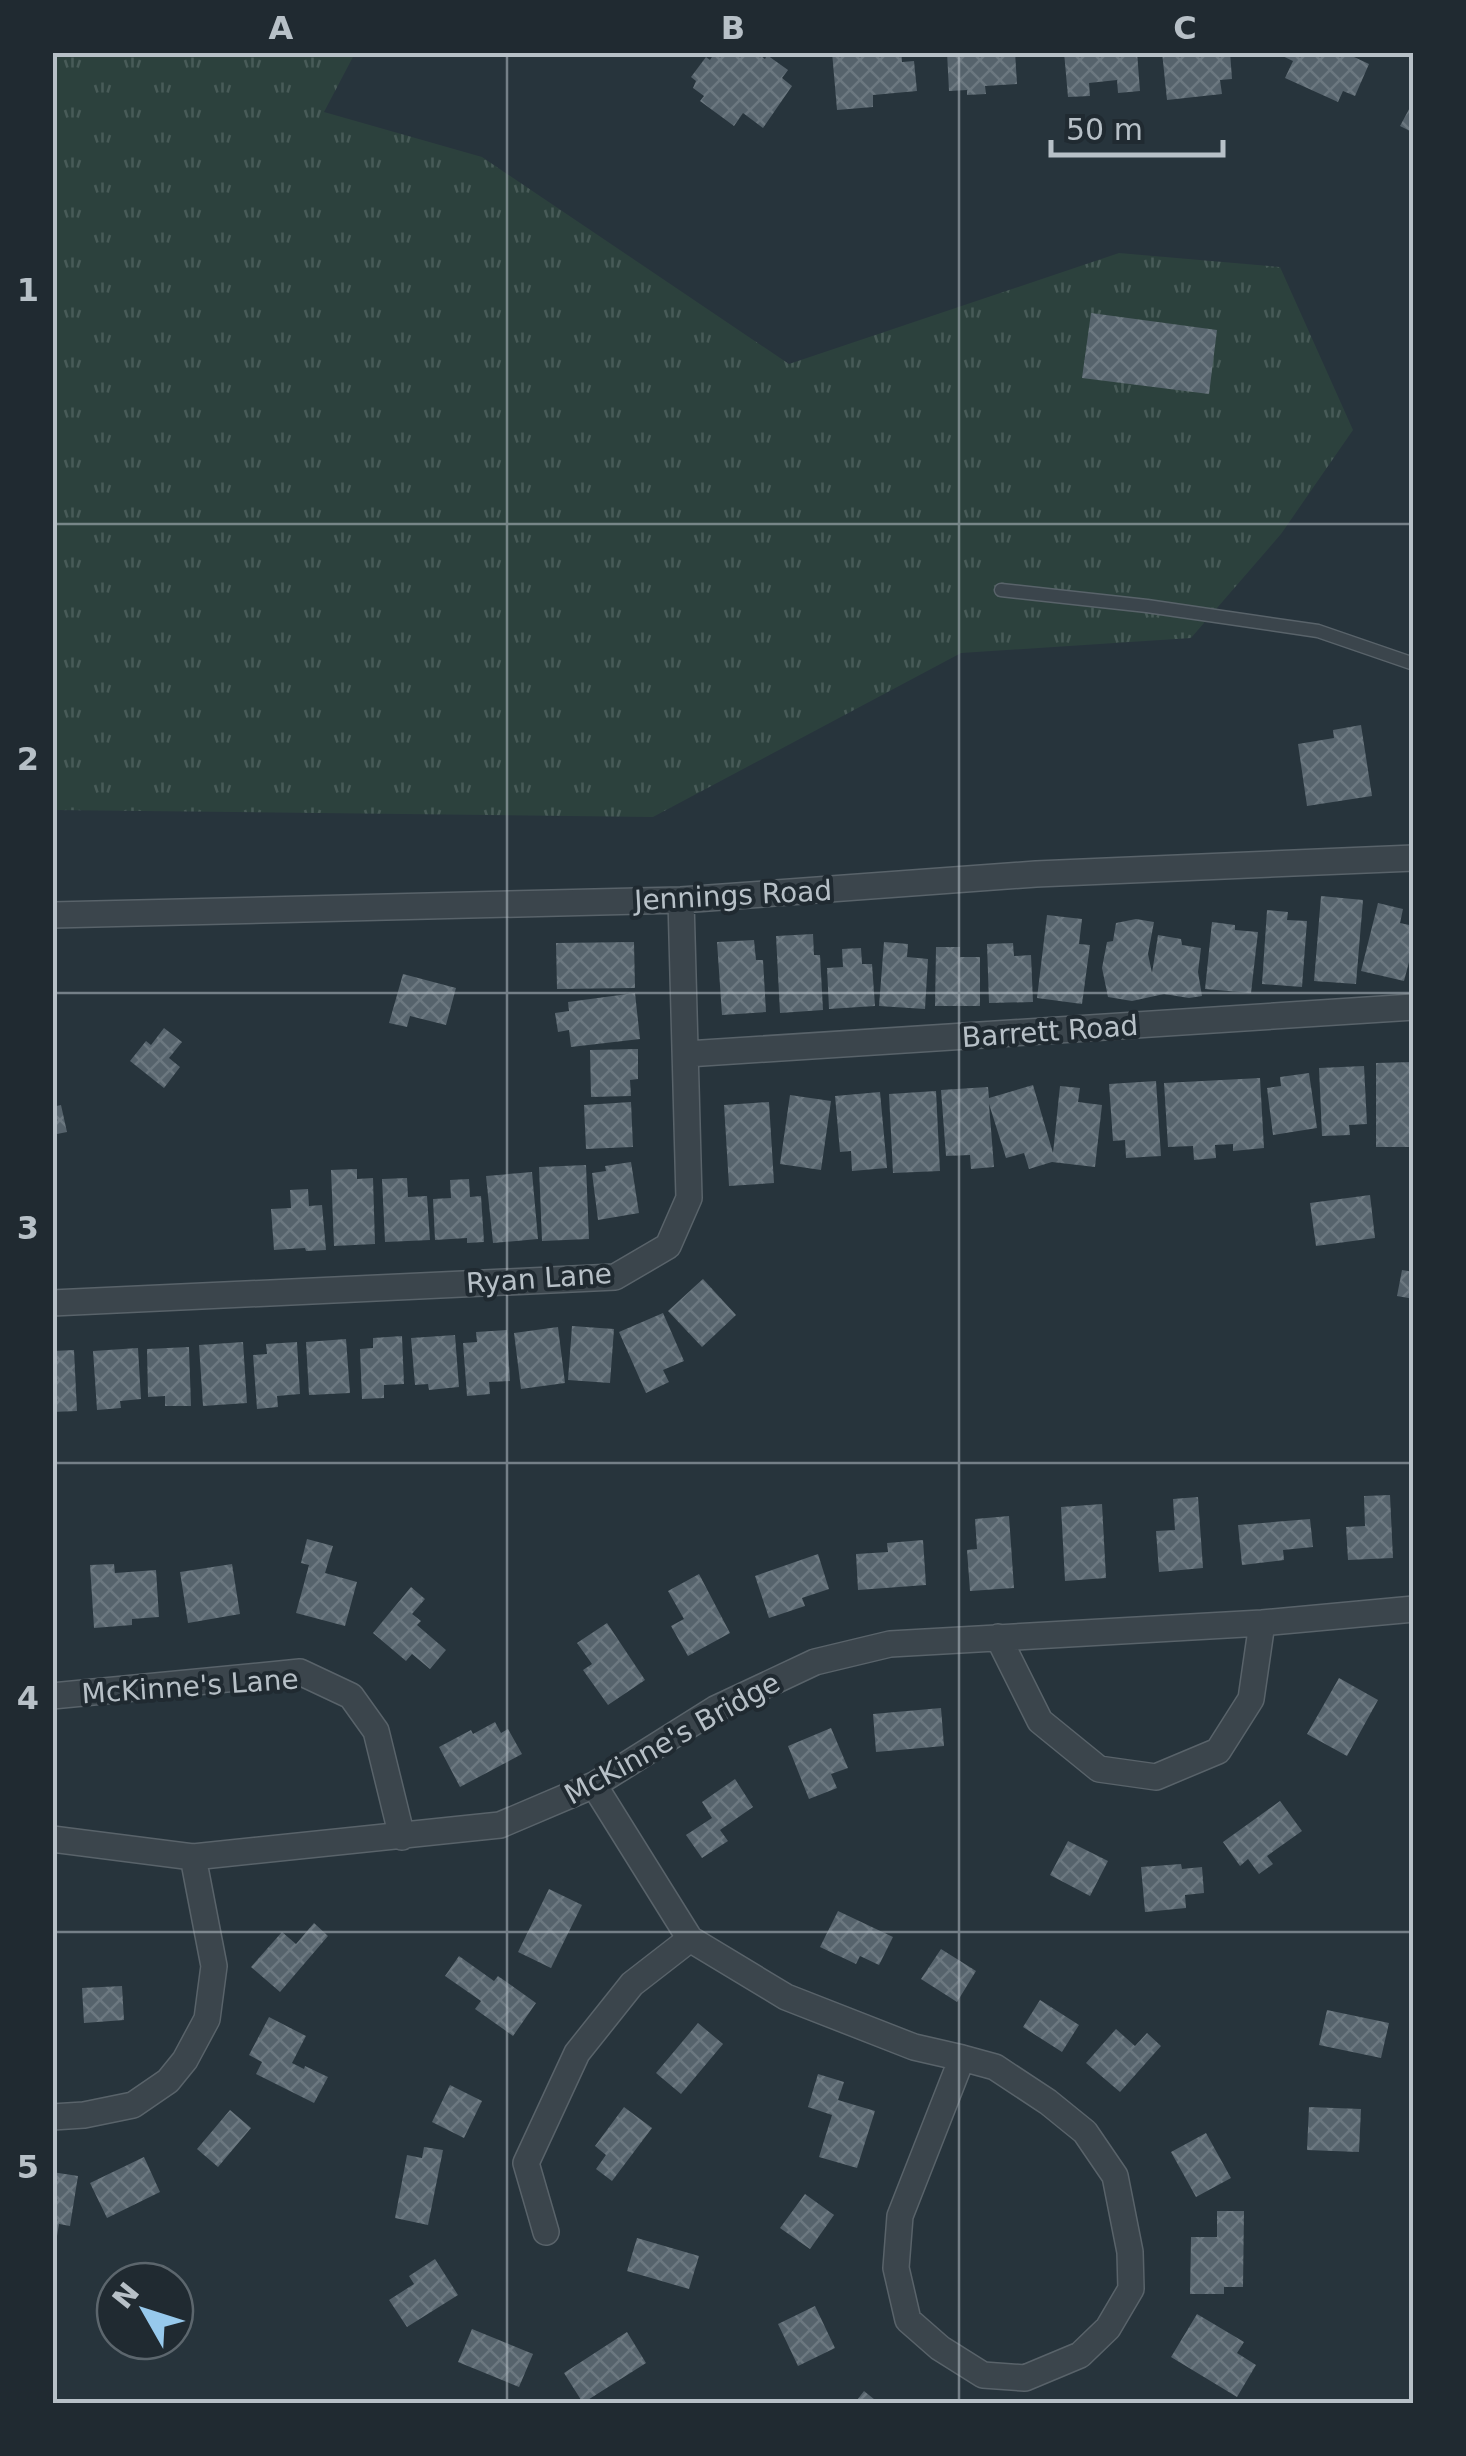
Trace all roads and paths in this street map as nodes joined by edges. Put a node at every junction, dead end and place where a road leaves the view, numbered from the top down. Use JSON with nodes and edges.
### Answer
{"nodes":[{"id":1,"x":1001,"y":590,"type":"dead end"},
{"id":2,"x":1414,"y":664,"type":"edge"},
{"id":3,"x":1414,"y":858,"type":"edge"},
{"id":4,"x":681,"y":900,"type":"junction"},
{"id":5,"x":52,"y":915,"type":"edge"},
{"id":6,"x":1414,"y":1008,"type":"edge"},
{"id":7,"x":686,"y":1054,"type":"junction"},
{"id":8,"x":52,"y":1304,"type":"edge"},
{"id":9,"x":1414,"y":1608,"type":"edge"},
{"id":10,"x":1262,"y":1623,"type":"junction"},
{"id":11,"x":998,"y":1637,"type":"junction"},
{"id":12,"x":52,"y":1696,"type":"edge"},
{"id":13,"x":594,"y":1785,"type":"junction"},
{"id":14,"x":402,"y":1837,"type":"junction"},
{"id":15,"x":52,"y":1839,"type":"edge"},
{"id":16,"x":193,"y":1858,"type":"junction"},
{"id":17,"x":690,"y":1939,"type":"junction"},
{"id":18,"x":962,"y":2058,"type":"junction"},
{"id":19,"x":52,"y":2117,"type":"edge"},
{"id":20,"x":546,"y":2232,"type":"dead end"}],
"edges":[{"from":1,"to":2,"type":"lane"},
{"from":3,"to":4,"type":"street","name":"Jennings Road"},
{"from":4,"to":5,"type":"street","name":"Jennings Road"},
{"from":4,"to":7,"type":"street","name":"Ryan Lane"},
{"from":6,"to":7,"type":"street","name":"Barrett Road"},
{"from":7,"to":8,"type":"street","name":"Ryan Lane"},
{"from":9,"to":10,"type":"street","name":"McKinne's Bridge"},
{"from":10,"to":11,"type":"street","name":"McKinne's Bridge"},
{"from":10,"to":11,"type":"street"},
{"from":11,"to":13,"type":"street","name":"McKinne's Bridge"},
{"from":12,"to":14,"type":"street","name":"McKinne's Lane"},
{"from":13,"to":14,"type":"street","name":"McKinne's Bridge"},
{"from":13,"to":17,"type":"street"},
{"from":14,"to":16,"type":"street","name":"McKinne's Bridge"},
{"from":15,"to":16,"type":"street","name":"McKinne's Bridge"},
{"from":16,"to":19,"type":"street"},
{"from":17,"to":18,"type":"street"},
{"from":17,"to":20,"type":"street"},
{"from":18,"to":18,"type":"street"}]}
